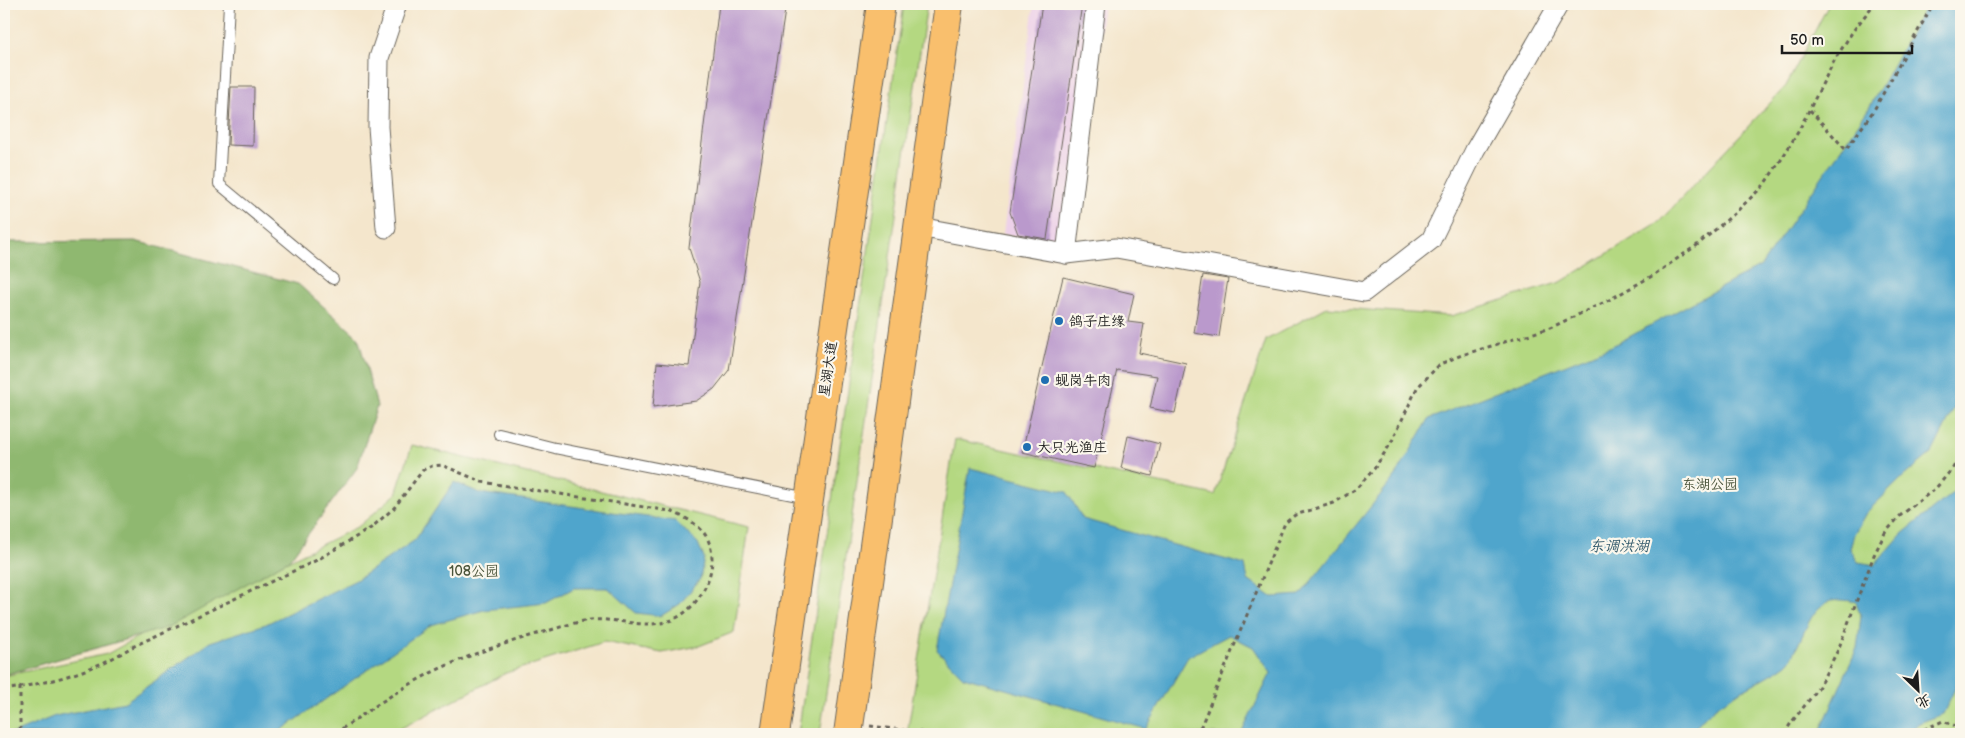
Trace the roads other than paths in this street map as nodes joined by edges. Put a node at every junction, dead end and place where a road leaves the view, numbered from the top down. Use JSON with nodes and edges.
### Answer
{"nodes":[{"id":1,"x":230,"y":4,"type":"edge"},
{"id":2,"x":397,"y":4,"type":"edge"},
{"id":3,"x":881,"y":4,"type":"edge"},
{"id":4,"x":950,"y":4,"type":"edge"},
{"id":5,"x":1096,"y":4,"type":"edge"},
{"id":6,"x":1559,"y":4,"type":"edge"},
{"id":7,"x":918,"y":227,"type":"junction"},
{"id":8,"x":386,"y":228,"type":"dead end"},
{"id":9,"x":1066,"y":254,"type":"junction"},
{"id":10,"x":333,"y":279,"type":"dead end"},
{"id":11,"x":499,"y":434,"type":"dead end"},
{"id":12,"x":810,"y":498,"type":"junction"},
{"id":13,"x":849,"y":729,"type":"edge"},
{"id":14,"x":776,"y":734,"type":"edge"}],
"edges":[{"from":1,"to":10,"type":"lane"},
{"from":2,"to":8,"type":"street"},
{"from":3,"to":12,"type":"main road","name":"星湖大道"},
{"from":4,"to":7,"type":"main road"},
{"from":5,"to":9,"type":"street"},
{"from":6,"to":9,"type":"street"},
{"from":7,"to":9,"type":"street"},
{"from":7,"to":13,"type":"main road"},
{"from":11,"to":12,"type":"lane"},
{"from":12,"to":14,"type":"main road","name":"星湖大道"}]}
